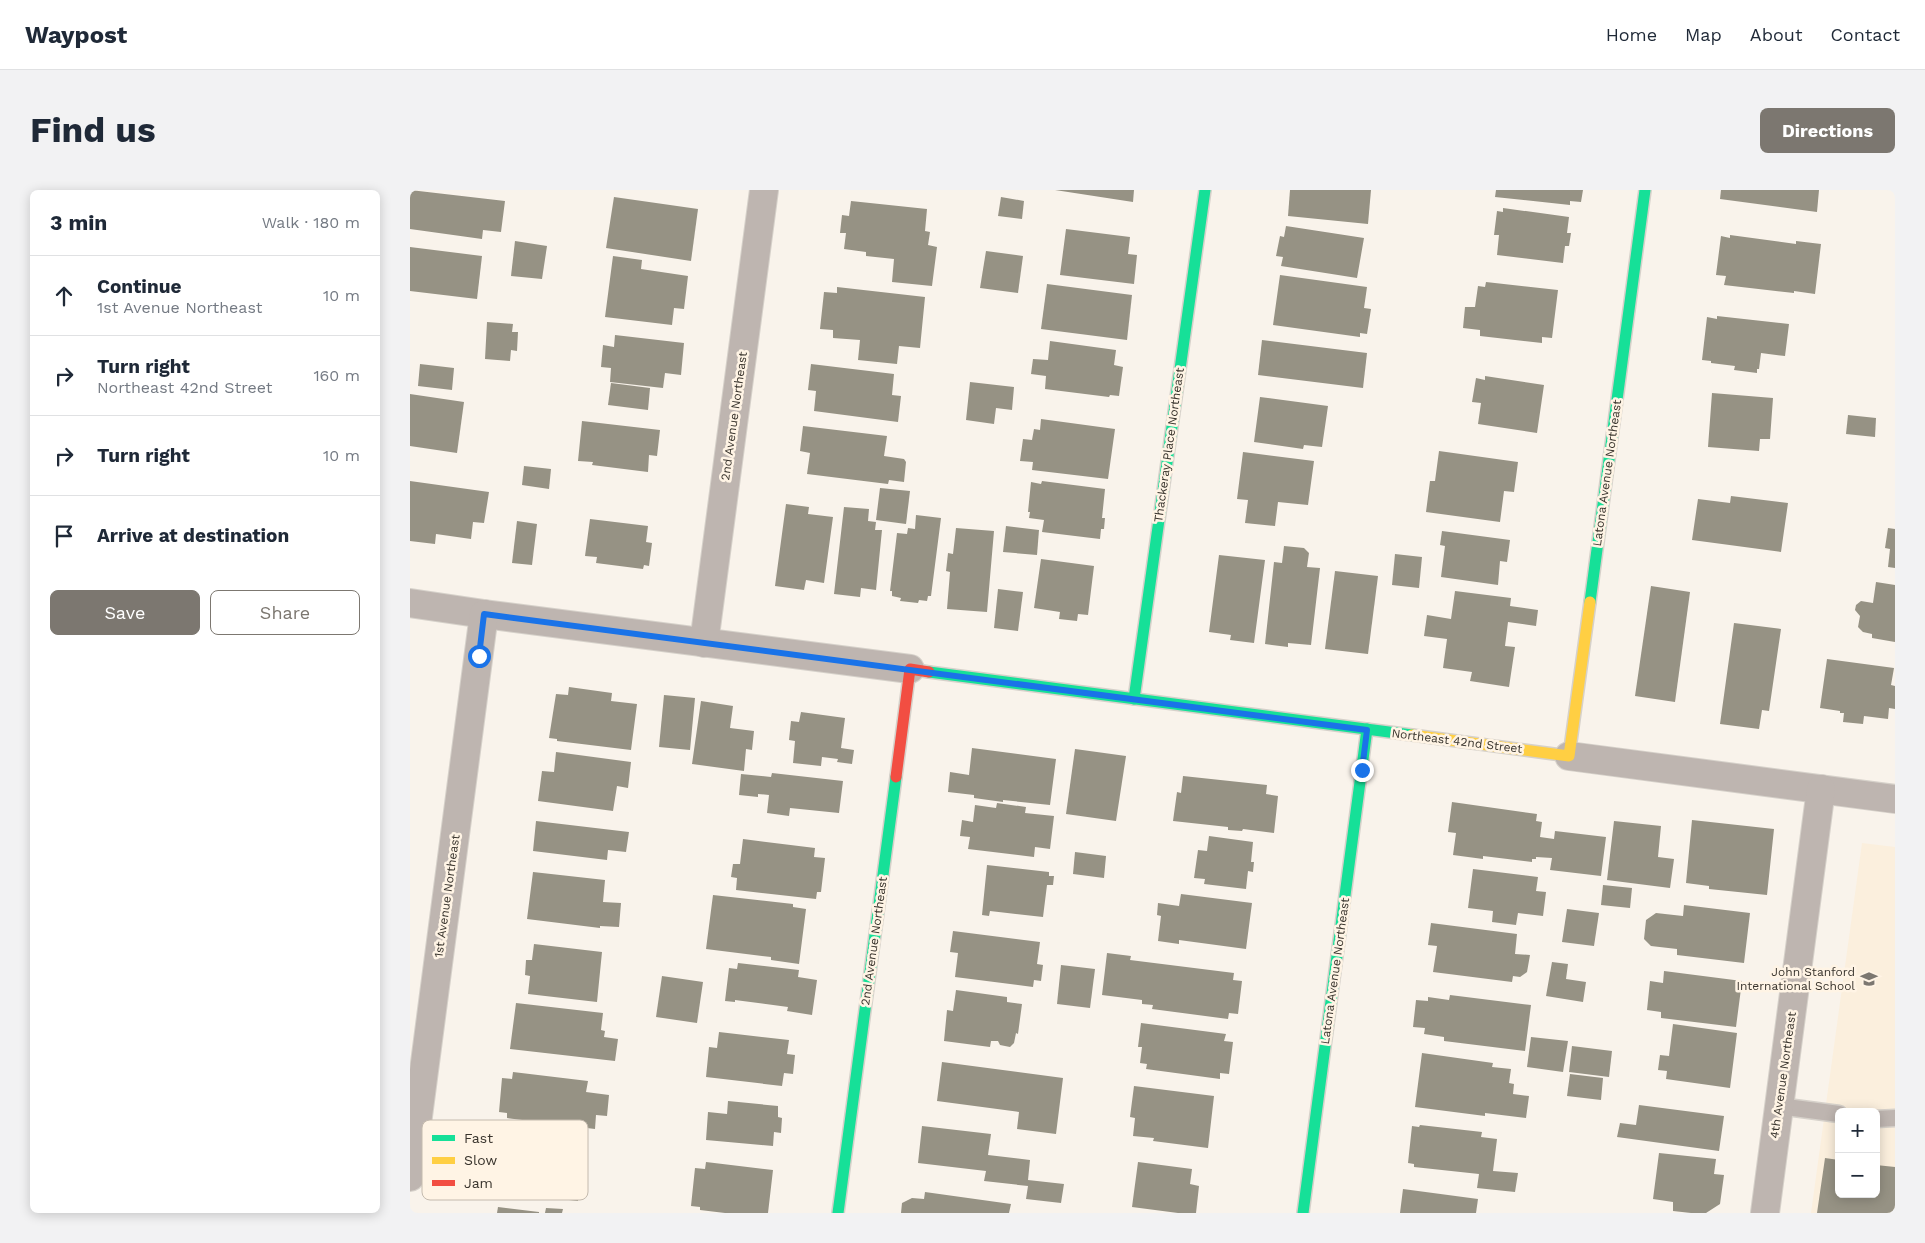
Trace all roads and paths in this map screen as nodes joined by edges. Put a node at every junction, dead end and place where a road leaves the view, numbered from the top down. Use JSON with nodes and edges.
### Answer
{"nodes":[{"id":1,"x":764,"y":190,"type":"edge"},
{"id":2,"x":1205,"y":190,"type":"edge"},
{"id":3,"x":1645,"y":190,"type":"edge"},
{"id":4,"x":410,"y":603,"type":"edge"},
{"id":5,"x":484,"y":614,"type":"junction"},
{"id":6,"x":704,"y":642,"type":"junction"},
{"id":7,"x":910,"y":669,"type":"junction"},
{"id":8,"x":1134,"y":699,"type":"junction"},
{"id":9,"x":1367,"y":730,"type":"junction"},
{"id":10,"x":1569,"y":756,"type":"junction"},
{"id":11,"x":1821,"y":789,"type":"junction"},
{"id":12,"x":1895,"y":799,"type":"edge"},
{"id":13,"x":1779,"y":1106,"type":"junction"},
{"id":14,"x":1835,"y":1113,"type":"edge"},
{"id":15,"x":1895,"y":1118,"type":"edge"},
{"id":16,"x":1880,"y":1119,"type":"edge"},
{"id":17,"x":410,"y":1177,"type":"edge"},
{"id":18,"x":838,"y":1213,"type":"edge"},
{"id":19,"x":1303,"y":1213,"type":"edge"},
{"id":20,"x":1765,"y":1213,"type":"edge"}],
"edges":[{"from":1,"to":6,"type":"street","name":"2nd Avenue Northeast"},
{"from":2,"to":8,"type":"street","name":"Thackeray Place Northeast"},
{"from":3,"to":10,"type":"street","name":"Latona Avenue Northeast"},
{"from":4,"to":5,"type":"street","name":"Northeast 42nd Street"},
{"from":5,"to":6,"type":"street","name":"Northeast 42nd Street"},
{"from":5,"to":17,"type":"street","name":"1st Avenue Northeast"},
{"from":6,"to":7,"type":"street","name":"Northeast 42nd Street"},
{"from":7,"to":8,"type":"street","name":"Northeast 42nd Street"},
{"from":7,"to":18,"type":"street","name":"2nd Avenue Northeast"},
{"from":8,"to":9,"type":"street","name":"Northeast 42nd Street"},
{"from":9,"to":10,"type":"street","name":"Northeast 42nd Street"},
{"from":9,"to":19,"type":"street","name":"Latona Avenue Northeast"},
{"from":10,"to":11,"type":"street","name":"Northeast 42nd Street"},
{"from":11,"to":12,"type":"street","name":"Northeast 42nd Street"},
{"from":11,"to":13,"type":"street","name":"4th Avenue Northeast"},
{"from":13,"to":14,"type":"lane"},
{"from":13,"to":20,"type":"street","name":"4th Avenue Northeast"},
{"from":15,"to":16,"type":"lane"}]}
